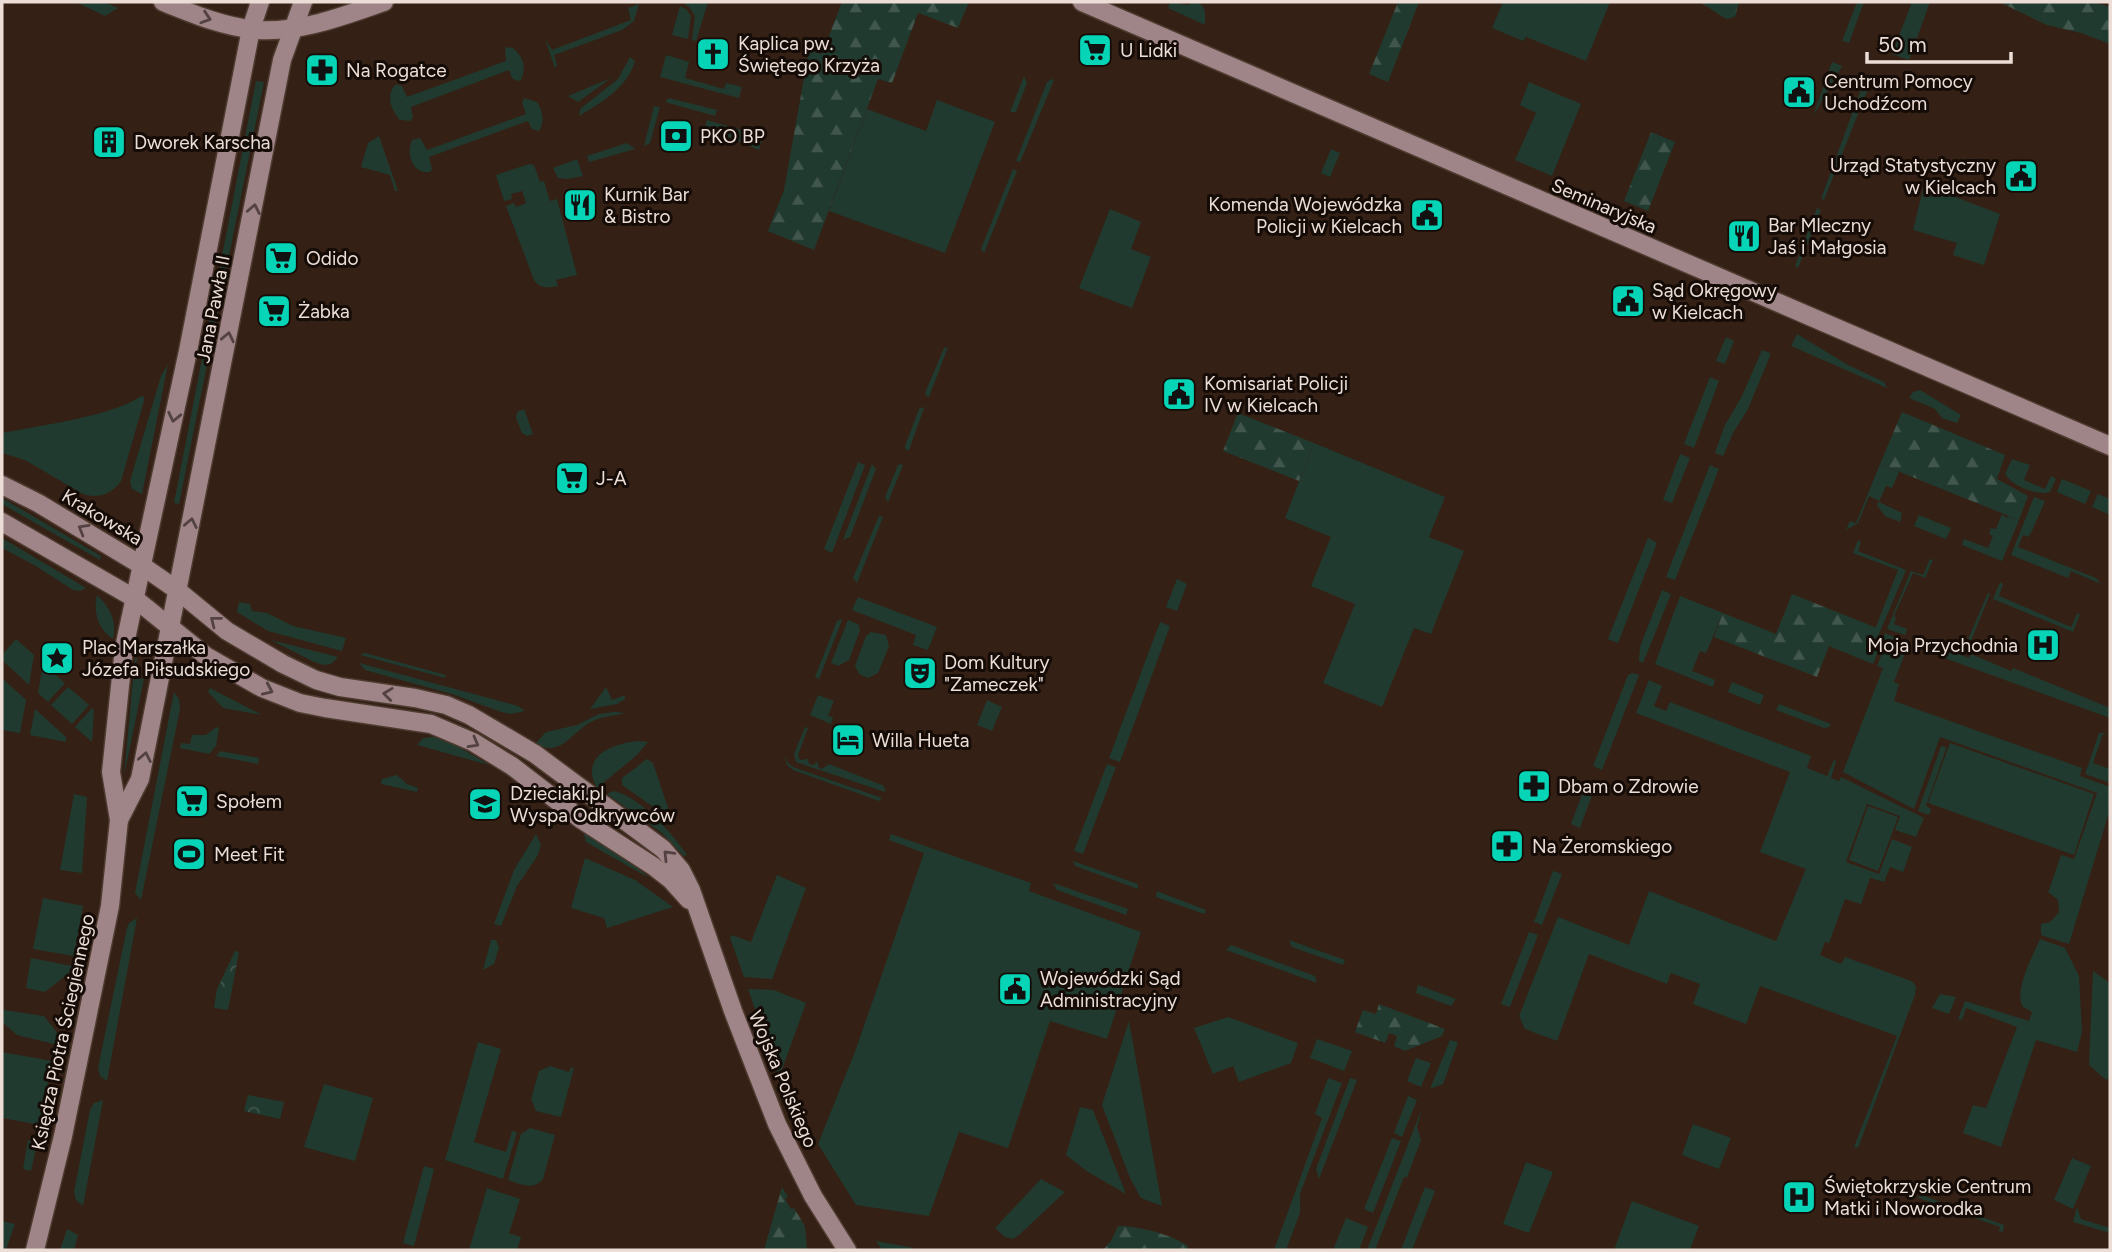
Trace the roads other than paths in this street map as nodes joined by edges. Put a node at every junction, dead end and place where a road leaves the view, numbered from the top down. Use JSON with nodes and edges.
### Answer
{"nodes":[{"id":1,"x":163,"y":2,"type":"edge"},
{"id":2,"x":260,"y":2,"type":"edge"},
{"id":3,"x":303,"y":2,"type":"edge"},
{"id":4,"x":384,"y":2,"type":"edge"},
{"id":5,"x":1082,"y":2,"type":"edge"},
{"id":6,"x":293,"y":28,"type":"junction"},
{"id":7,"x":251,"y":29,"type":"junction"},
{"id":8,"x":2110,"y":446,"type":"edge"},
{"id":9,"x":2,"y":485,"type":"edge"},
{"id":10,"x":2,"y":522,"type":"edge"},
{"id":11,"x":141,"y":565,"type":"junction"},
{"id":12,"x":177,"y":590,"type":"junction"},
{"id":13,"x":134,"y":598,"type":"junction"},
{"id":14,"x":170,"y":626,"type":"junction"},
{"id":15,"x":562,"y":774,"type":"joint"},
{"id":16,"x":119,"y":820,"type":"junction"},
{"id":17,"x":698,"y":915,"type":"junction"},
{"id":18,"x":35,"y":1250,"type":"edge"},
{"id":19,"x":847,"y":1250,"type":"edge"}],
"edges":[{"from":1,"to":7,"type":"street","one_way":true},
{"from":2,"to":7,"type":"street","name":"Jana Pawła II"},
{"from":3,"to":6,"type":"street","name":"Jana Pawła II"},
{"from":4,"to":6,"type":"street"},
{"from":5,"to":8,"type":"street","name":"Seminaryjska"},
{"from":6,"to":7,"type":"street"},
{"from":12,"to":6,"type":"street","name":"Jana Pawła II","one_way":true},
{"from":7,"to":11,"type":"street","name":"Jana Pawła II","one_way":true},
{"from":11,"to":9,"type":"street","name":"Krakowska","one_way":true},
{"from":10,"to":13,"type":"street"},
{"from":11,"to":12,"type":"street","name":"Krakowska"},
{"from":11,"to":13,"type":"street","name":"Księdza Piotra Ściegiennego"},
{"from":12,"to":14,"type":"street","name":"Jana Pawła II"},
{"from":15,"to":12,"type":"street","name":"Krakowska","one_way":true},
{"from":13,"to":14,"type":"street","name":"Wojska Polskiego"},
{"from":13,"to":16,"type":"street","name":"Księdza Piotra Ściegiennego"},
{"from":16,"to":14,"type":"street","name":"Księdza Piotra Ściegiennego","one_way":true},
{"from":14,"to":17,"type":"street","name":"Wojska Polskiego","one_way":true},
{"from":17,"to":15,"type":"street","name":"Wojska Polskiego","one_way":true},
{"from":16,"to":18,"type":"street","name":"Księdza Piotra Ściegiennego"},
{"from":17,"to":19,"type":"street","name":"Wojska Polskiego"}]}
